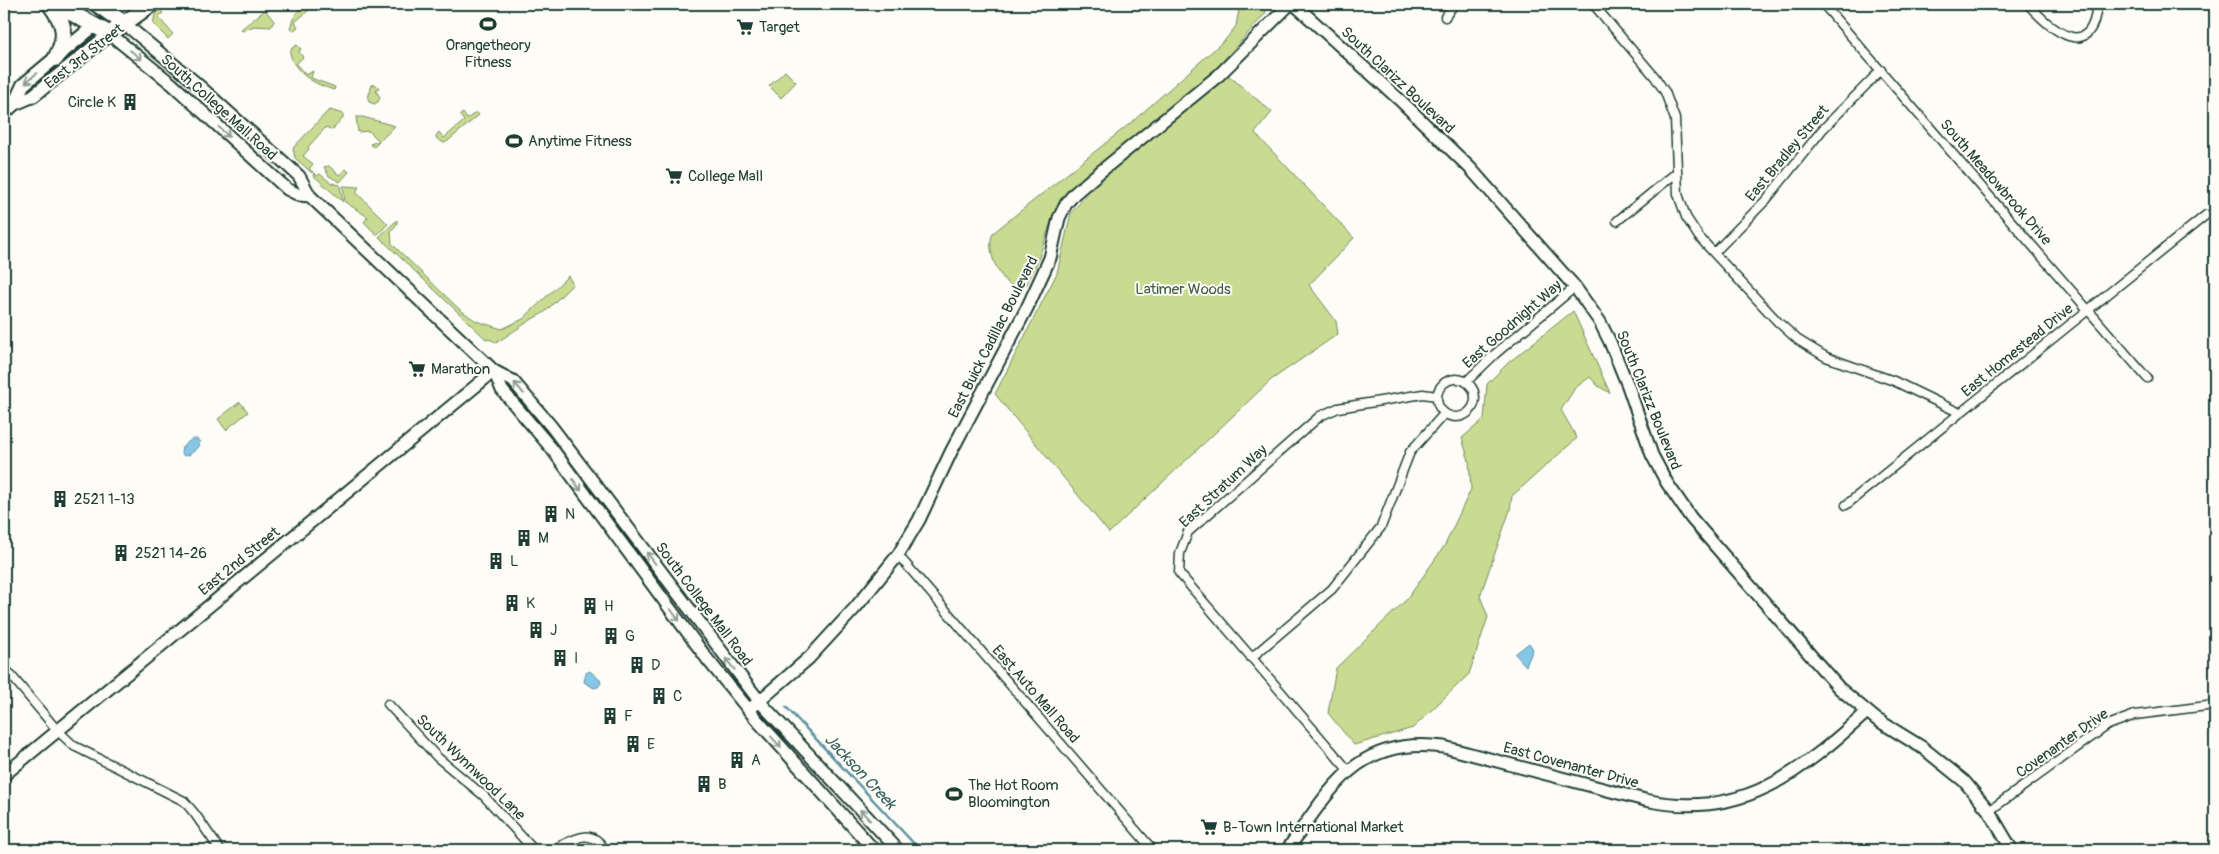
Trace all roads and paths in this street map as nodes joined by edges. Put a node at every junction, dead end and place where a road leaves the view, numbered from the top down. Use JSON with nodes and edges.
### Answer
{"nodes":[{"id":1,"x":50,"y":4,"type":"edge"},
{"id":2,"x":55,"y":4,"type":"edge"},
{"id":3,"x":97,"y":4,"type":"edge"},
{"id":4,"x":151,"y":4,"type":"edge"},
{"id":5,"x":1292,"y":4,"type":"edge"},
{"id":6,"x":1454,"y":4,"type":"edge"},
{"id":7,"x":1593,"y":4,"type":"edge"},
{"id":8,"x":1823,"y":4,"type":"edge"},
{"id":9,"x":2028,"y":4,"type":"edge"},
{"id":10,"x":2097,"y":4,"type":"edge"},
{"id":11,"x":115,"y":8,"type":"edge"},
{"id":12,"x":1445,"y":17,"type":"dead end"},
{"id":13,"x":124,"y":24,"type":"junction"},
{"id":14,"x":95,"y":25,"type":"junction"},
{"id":15,"x":110,"y":34,"type":"junction"},
{"id":16,"x":56,"y":58,"type":"junction"},
{"id":17,"x":1881,"y":70,"type":"junction"},
{"id":18,"x":14,"y":104,"type":"junction"},
{"id":19,"x":4,"y":113,"type":"edge"},
{"id":20,"x":1676,"y":173,"type":"junction"},
{"id":21,"x":310,"y":196,"type":"junction"},
{"id":22,"x":2206,"y":215,"type":"dead end"},
{"id":23,"x":1617,"y":221,"type":"dead end"},
{"id":24,"x":1714,"y":254,"type":"junction"},
{"id":25,"x":1575,"y":287,"type":"junction"},
{"id":26,"x":2088,"y":310,"type":"junction"},
{"id":27,"x":494,"y":371,"type":"junction"},
{"id":28,"x":2147,"y":378,"type":"dead end"},
{"id":29,"x":1466,"y":382,"type":"junction"},
{"id":30,"x":1437,"y":396,"type":"junction"},
{"id":31,"x":536,"y":408,"type":"junction"},
{"id":32,"x":523,"y":413,"type":"junction"},
{"id":33,"x":1960,"y":413,"type":"junction"},
{"id":34,"x":1444,"y":414,"type":"junction"},
{"id":35,"x":551,"y":426,"type":"junction"},
{"id":36,"x":540,"y":434,"type":"junction"},
{"id":37,"x":577,"y":459,"type":"junction"},
{"id":38,"x":562,"y":464,"type":"junction"},
{"id":39,"x":1846,"y":505,"type":"dead end"},
{"id":40,"x":898,"y":555,"type":"junction"},
{"id":41,"x":1251,"y":658,"type":"junction"},
{"id":42,"x":4,"y":667,"type":"edge"},
{"id":43,"x":760,"y":702,"type":"junction"},
{"id":44,"x":388,"y":704,"type":"dead end"},
{"id":45,"x":2215,"y":705,"type":"edge"},
{"id":46,"x":749,"y":710,"type":"junction"},
{"id":47,"x":1866,"y":712,"type":"junction"},
{"id":48,"x":57,"y":730,"type":"junction"},
{"id":49,"x":1348,"y":770,"type":"junction"},
{"id":50,"x":4,"y":774,"type":"edge"},
{"id":51,"x":1989,"y":811,"type":"junction"},
{"id":52,"x":220,"y":850,"type":"edge"},
{"id":53,"x":534,"y":850,"type":"edge"},
{"id":54,"x":552,"y":850,"type":"edge"},
{"id":55,"x":605,"y":850,"type":"edge"},
{"id":56,"x":874,"y":850,"type":"edge"},
{"id":57,"x":898,"y":850,"type":"edge"},
{"id":58,"x":1153,"y":850,"type":"edge"},
{"id":59,"x":1287,"y":850,"type":"edge"},
{"id":60,"x":2012,"y":850,"type":"edge"}],
"edges":[{"from":1,"to":16,"type":"highway"},
{"from":2,"to":14,"type":"highway"},
{"from":3,"to":11,"type":"highway"},
{"from":4,"to":13,"type":"highway","name":"East 3rd Street"},
{"from":5,"to":25,"type":"street","name":"South Clarizz Boulevard"},
{"from":5,"to":40,"type":"street","name":"East Buick Cadillac Boulevard"},
{"from":6,"to":12,"type":"street"},
{"from":7,"to":20,"type":"street"},
{"from":8,"to":17,"type":"street","name":"South Meadowbrook Drive"},
{"from":9,"to":10,"type":"street"},
{"from":11,"to":13,"type":"highway"},
{"from":11,"to":14,"type":"highway","name":"East 3rd Street"},
{"from":13,"to":15,"type":"highway","name":"East 3rd Street"},
{"from":13,"to":21,"type":"street","name":"South College Mall Road"},
{"from":14,"to":15,"type":"highway"},
{"from":14,"to":16,"type":"main road","name":"East 3rd Street"},
{"from":15,"to":18,"type":"main road","name":"East 3rd Street"},
{"from":15,"to":21,"type":"street","name":"South College Mall Road","one_way":true},
{"from":16,"to":18,"type":"main road","name":"East 3rd Street","one_way":true},
{"from":17,"to":24,"type":"street","name":"East Bradley Street"},
{"from":17,"to":26,"type":"street","name":"South Meadowbrook Drive"},
{"from":18,"to":19,"type":"main road","name":"East 3rd Street"},
{"from":20,"to":23,"type":"street"},
{"from":20,"to":24,"type":"street"},
{"from":21,"to":27,"type":"street","name":"South College Mall Road"},
{"from":22,"to":26,"type":"street","name":"East Homestead Drive"},
{"from":24,"to":33,"type":"street"},
{"from":25,"to":29,"type":"street","name":"East Goodnight Way"},
{"from":25,"to":47,"type":"street","name":"South Clarizz Boulevard"},
{"from":26,"to":28,"type":"street","name":"South Meadowbrook Drive"},
{"from":26,"to":33,"type":"street","name":"East Homestead Drive"},
{"from":31,"to":27,"type":"street","name":"South College Mall Road","one_way":true},
{"from":27,"to":32,"type":"street","name":"South College Mall Road"},
{"from":27,"to":48,"type":"street","name":"East 2nd Street"},
{"from":29,"to":30,"type":"street","name":"East Goodnight Way"},
{"from":29,"to":34,"type":"street","name":"East Goodnight Way"},
{"from":30,"to":34,"type":"street"},
{"from":30,"to":41,"type":"street","name":"East Stratum Way"},
{"from":31,"to":32,"type":"street"},
{"from":31,"to":35,"type":"street","name":"South College Mall Road"},
{"from":32,"to":36,"type":"street","name":"South College Mall Road"},
{"from":33,"to":39,"type":"street","name":"East Homestead Drive"},
{"from":34,"to":41,"type":"street"},
{"from":35,"to":36,"type":"street"},
{"from":35,"to":37,"type":"street","name":"South College Mall Road"},
{"from":36,"to":38,"type":"street","name":"South College Mall Road"},
{"from":37,"to":38,"type":"street"},
{"from":43,"to":37,"type":"street","name":"South College Mall Road","one_way":true},
{"from":38,"to":46,"type":"street","name":"South College Mall Road","one_way":true},
{"from":40,"to":43,"type":"street","name":"East Buick Cadillac Boulevard"},
{"from":40,"to":58,"type":"street","name":"East Auto Mall Road"},
{"from":41,"to":49,"type":"street","name":"East Stratum Way"},
{"from":42,"to":48,"type":"street"},
{"from":43,"to":46,"type":"street","name":"East Buick Cadillac Boulevard"},
{"from":57,"to":43,"type":"street","name":"South College Mall Road","one_way":true},
{"from":44,"to":53,"type":"street","name":"South Wynnwood Lane"},
{"from":45,"to":51,"type":"street","name":"Covenanter Drive"},
{"from":46,"to":56,"type":"street","name":"South College Mall Road","one_way":true},
{"from":47,"to":49,"type":"street","name":"East Covenanter Drive"},
{"from":47,"to":51,"type":"street","name":"South Clarizz Boulevard"},
{"from":48,"to":50,"type":"street","name":"East 2nd Street"},
{"from":48,"to":52,"type":"street"},
{"from":49,"to":59,"type":"street","name":"East Covenanter Drive"},
{"from":51,"to":60,"type":"street","name":"South Clarizz Boulevard"},
{"from":54,"to":55,"type":"street"}]}
